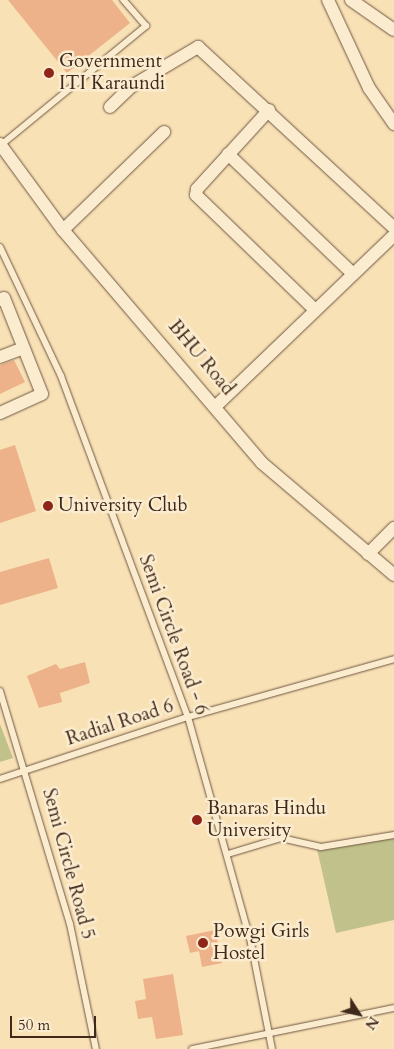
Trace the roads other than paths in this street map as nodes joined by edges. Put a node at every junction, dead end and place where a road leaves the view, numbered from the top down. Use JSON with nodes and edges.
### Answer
{"nodes":[{"id":1,"x":123,"y":0,"type":"edge"},
{"id":2,"x":328,"y":0,"type":"edge"},
{"id":3,"x":351,"y":0,"type":"edge"},
{"id":4,"x":394,"y":30,"type":"edge"},
{"id":5,"x":110,"y":107,"type":"dead end"},
{"id":6,"x":269,"y":110,"type":"junction"},
{"id":7,"x":394,"y":124,"type":"edge"},
{"id":8,"x":164,"y":132,"type":"dead end"},
{"id":9,"x":0,"y":144,"type":"edge"},
{"id":10,"x":228,"y":154,"type":"junction"},
{"id":11,"x":394,"y":228,"type":"edge"},
{"id":12,"x":63,"y":230,"type":"junction"},
{"id":13,"x":394,"y":235,"type":"edge"},
{"id":14,"x":0,"y":247,"type":"edge"},
{"id":15,"x":352,"y":272,"type":"junction"},
{"id":16,"x":0,"y":300,"type":"edge"},
{"id":17,"x":314,"y":309,"type":"junction"},
{"id":18,"x":23,"y":348,"type":"junction"},
{"id":19,"x":0,"y":357,"type":"edge"},
{"id":20,"x":216,"y":405,"type":"junction"},
{"id":21,"x":0,"y":413,"type":"edge"},
{"id":22,"x":394,"y":528,"type":"edge"},
{"id":23,"x":368,"y":554,"type":"junction"},
{"id":24,"x":394,"y":575,"type":"edge"},
{"id":25,"x":394,"y":659,"type":"edge"},
{"id":26,"x":0,"y":690,"type":"edge"},
{"id":27,"x":188,"y":717,"type":"junction"},
{"id":28,"x":27,"y":770,"type":"junction"},
{"id":29,"x":0,"y":779,"type":"edge"},
{"id":30,"x":394,"y":835,"type":"edge"},
{"id":31,"x":228,"y":854,"type":"junction"},
{"id":32,"x":394,"y":1008,"type":"edge"},
{"id":33,"x":269,"y":1037,"type":"junction"},
{"id":34,"x":96,"y":1049,"type":"edge"},
{"id":35,"x":192,"y":1049,"type":"edge"},
{"id":36,"x":272,"y":1049,"type":"edge"}],
"edges":[{"from":1,"to":9,"type":"lane"},
{"from":2,"to":7,"type":"street"},
{"from":3,"to":4,"type":"street"},
{"from":5,"to":6,"type":"street"},
{"from":6,"to":10,"type":"street"},
{"from":6,"to":11,"type":"street"},
{"from":8,"to":12,"type":"street"},
{"from":9,"to":12,"type":"street","name":"BHU Road"},
{"from":10,"to":15,"type":"street"},
{"from":10,"to":17,"type":"street"},
{"from":12,"to":20,"type":"street","name":"BHU Road"},
{"from":13,"to":15,"type":"street"},
{"from":14,"to":27,"type":"lane","name":"Semi Circle Road - 6"},
{"from":15,"to":17,"type":"street"},
{"from":16,"to":18,"type":"street"},
{"from":17,"to":20,"type":"street"},
{"from":18,"to":19,"type":"street"},
{"from":18,"to":21,"type":"street"},
{"from":20,"to":23,"type":"street","name":"BHU Road"},
{"from":22,"to":23,"type":"street"},
{"from":23,"to":24,"type":"street","name":"BHU Road"},
{"from":25,"to":27,"type":"lane","name":"Radial Road 6"},
{"from":26,"to":28,"type":"lane","name":"Semi Circle Road 5"},
{"from":27,"to":28,"type":"lane","name":"Radial Road 6"},
{"from":27,"to":31,"type":"lane","name":"Semi Circle Road - 6"},
{"from":28,"to":29,"type":"lane","name":"Radial Road 6"},
{"from":28,"to":34,"type":"lane","name":"Semi Circle Road 5"},
{"from":30,"to":31,"type":"lane"},
{"from":31,"to":33,"type":"lane","name":"Semi Circle Road - 6"},
{"from":32,"to":33,"type":"lane"},
{"from":33,"to":35,"type":"lane"},
{"from":33,"to":36,"type":"lane","name":"Semi Circle Road - 6"}]}
